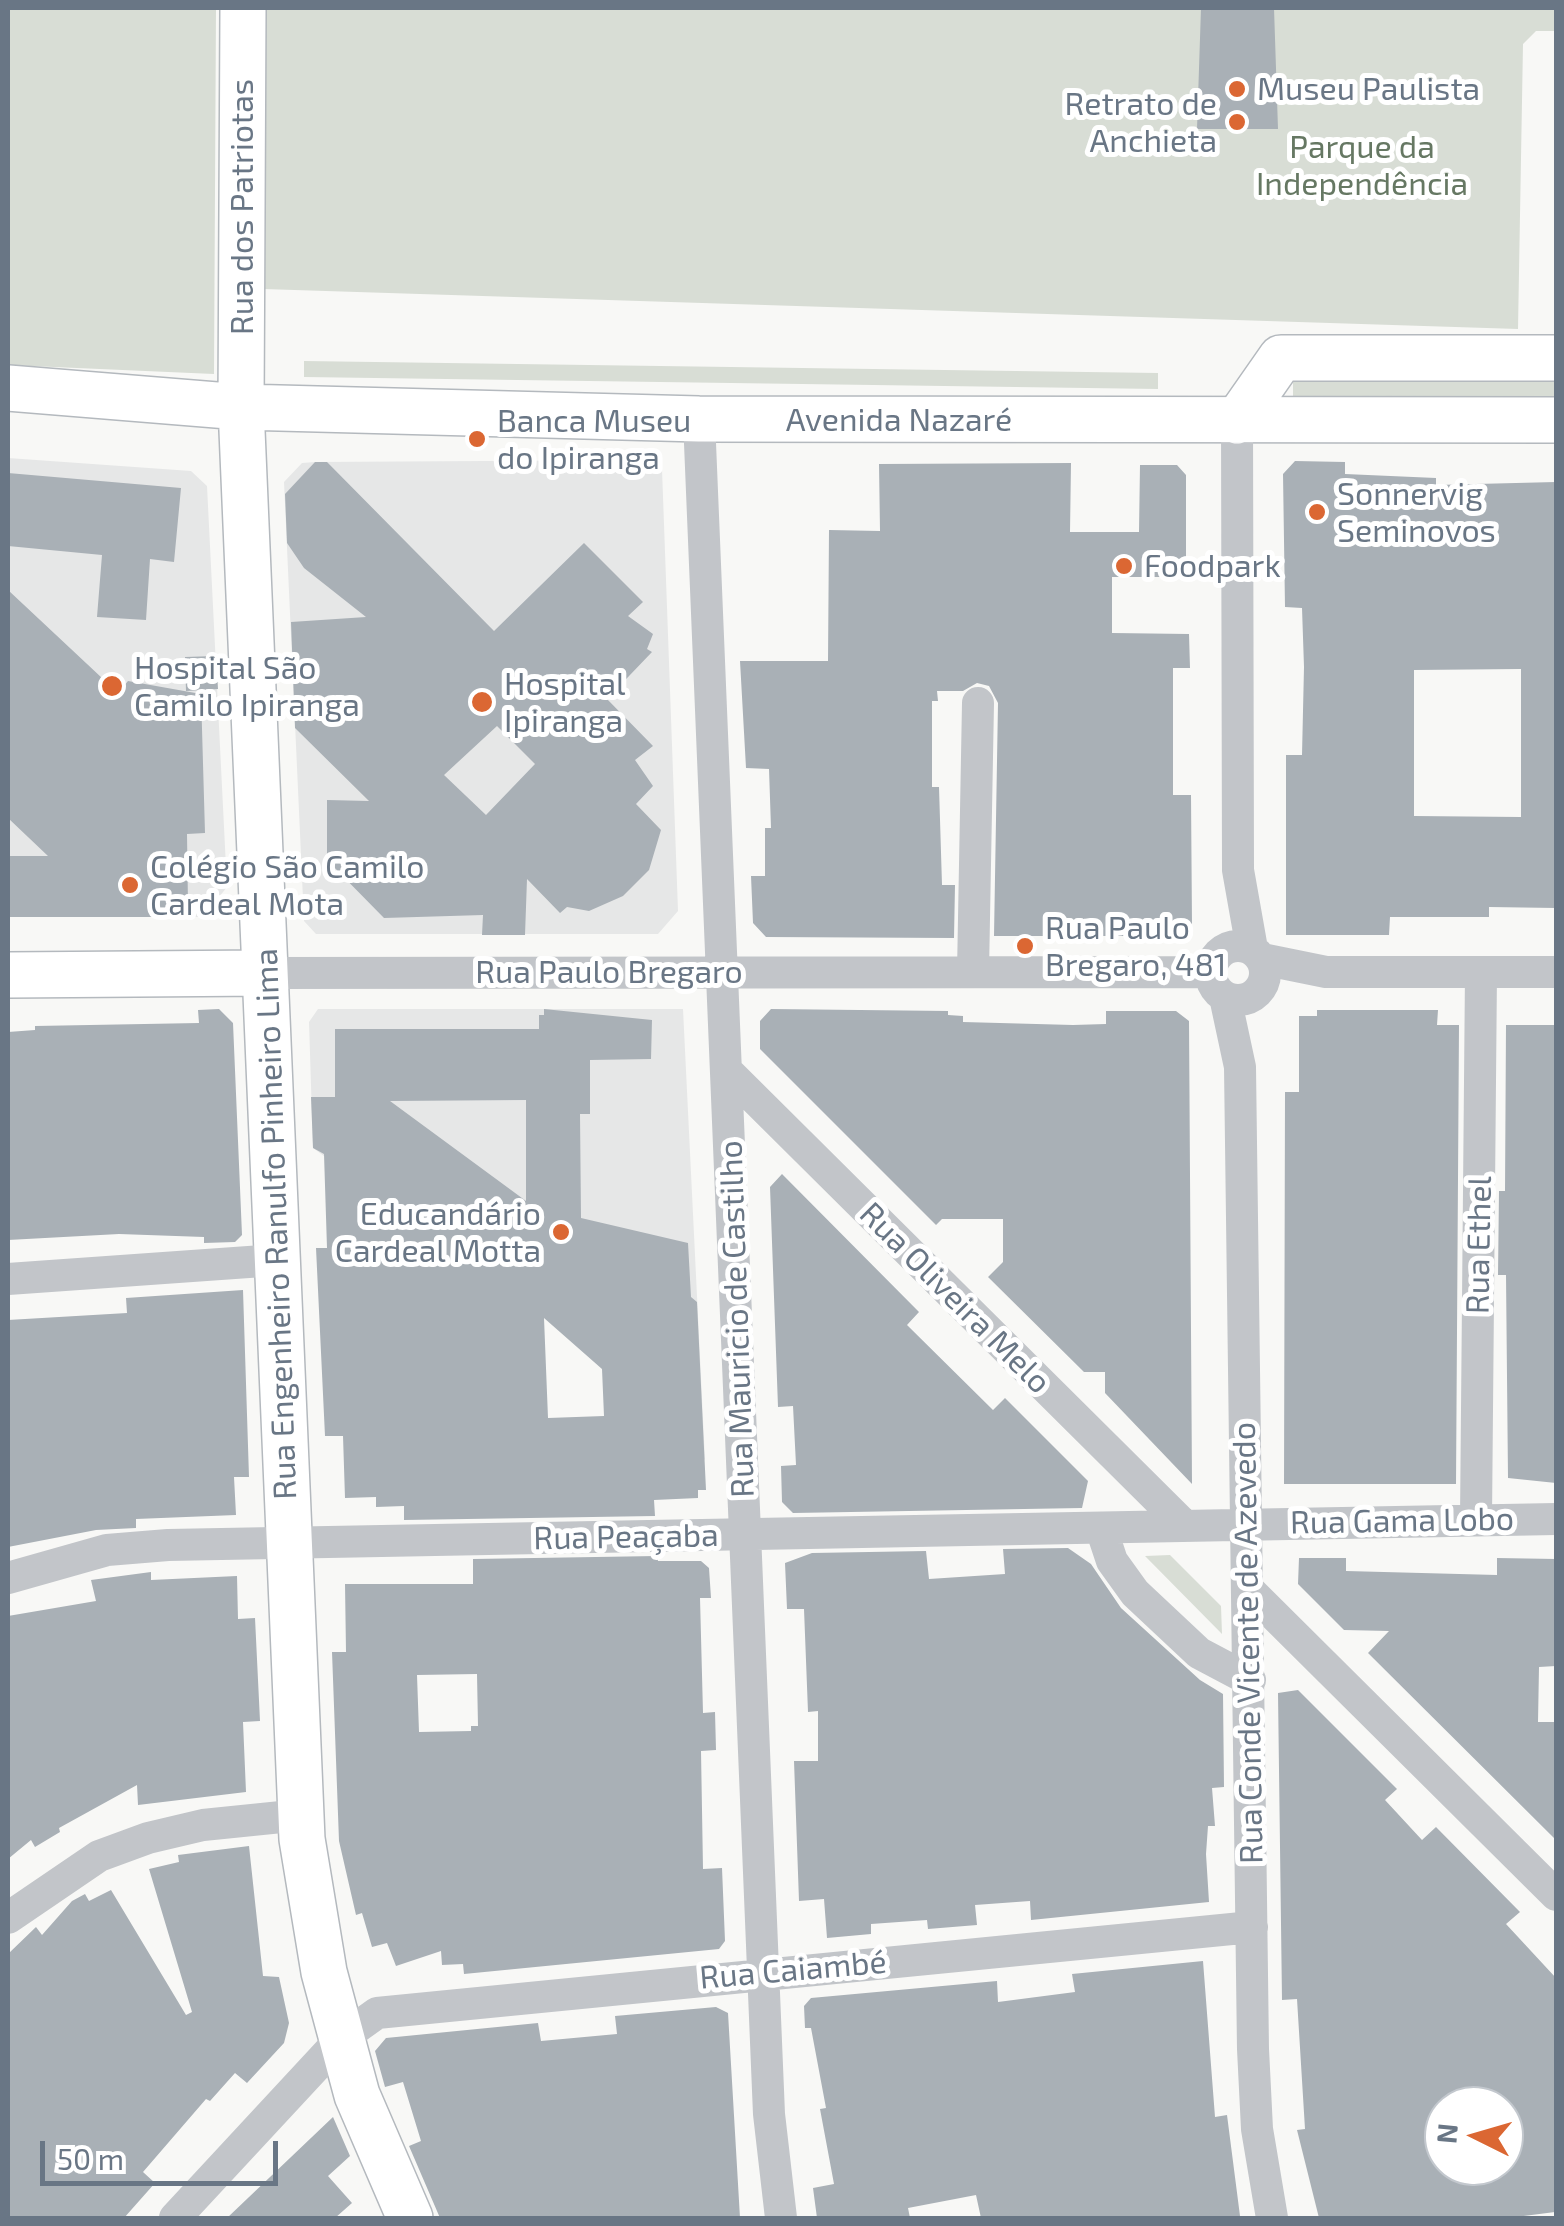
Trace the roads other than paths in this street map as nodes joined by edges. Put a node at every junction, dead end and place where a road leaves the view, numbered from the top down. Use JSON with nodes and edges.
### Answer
{"nodes":[{"id":1,"x":243,"y":8,"type":"edge"},
{"id":2,"x":1556,"y":358,"type":"edge"},
{"id":3,"x":8,"y":388,"type":"edge"},
{"id":4,"x":242,"y":407,"type":"junction"},
{"id":5,"x":699,"y":419,"type":"junction"},
{"id":6,"x":1237,"y":420,"type":"junction"},
{"id":7,"x":1556,"y":420,"type":"edge"},
{"id":8,"x":978,"y":703,"type":"dead end"},
{"id":9,"x":722,"y":972,"type":"junction"},
{"id":10,"x":974,"y":972,"type":"junction"},
{"id":11,"x":1482,"y":972,"type":"junction"},
{"id":12,"x":1556,"y":972,"type":"edge"},
{"id":13,"x":265,"y":973,"type":"junction"},
{"id":14,"x":1242,"y":973,"type":"junction"},
{"id":15,"x":8,"y":975,"type":"edge"},
{"id":16,"x":726,"y":1070,"type":"junction"},
{"id":17,"x":278,"y":1260,"type":"junction"},
{"id":18,"x":8,"y":1279,"type":"edge"},
{"id":19,"x":1476,"y":1519,"type":"junction"},
{"id":20,"x":1556,"y":1519,"type":"edge"},
{"id":21,"x":1248,"y":1523,"type":"junction"},
{"id":22,"x":1185,"y":1526,"type":"junction"},
{"id":23,"x":1101,"y":1528,"type":"junction"},
{"id":24,"x":746,"y":1535,"type":"junction"},
{"id":25,"x":290,"y":1544,"type":"junction"},
{"id":26,"x":8,"y":1578,"type":"edge"},
{"id":27,"x":1250,"y":1590,"type":"junction"},
{"id":28,"x":1250,"y":1680,"type":"junction"},
{"id":29,"x":300,"y":1815,"type":"junction"},
{"id":30,"x":1556,"y":1895,"type":"edge"},
{"id":31,"x":8,"y":1918,"type":"edge"},
{"id":32,"x":1252,"y":1928,"type":"junction"},
{"id":33,"x":764,"y":1972,"type":"junction"},
{"id":34,"x":342,"y":2038,"type":"junction"},
{"id":35,"x":175,"y":2218,"type":"edge"},
{"id":36,"x":410,"y":2218,"type":"edge"},
{"id":37,"x":781,"y":2218,"type":"edge"},
{"id":38,"x":1272,"y":2218,"type":"edge"}],
"edges":[{"from":1,"to":4,"type":"main road","name":"Rua dos Patriotas"},
{"from":2,"to":6,"type":"main road"},
{"from":3,"to":4,"type":"main road","name":"Avenida Nazaré"},
{"from":4,"to":5,"type":"main road","name":"Avenida Nazaré"},
{"from":4,"to":13,"type":"main road","name":"Rua Engenheiro Ranulfo Pinheiro Lima"},
{"from":5,"to":6,"type":"main road","name":"Avenida Nazaré"},
{"from":5,"to":9,"type":"street","name":"Rua Mauricio de Castilho"},
{"from":6,"to":7,"type":"main road","name":"Avenida Nazaré"},
{"from":6,"to":14,"type":"street","name":"Rua Conde Vicente de Azevedo"},
{"from":8,"to":10,"type":"street"},
{"from":9,"to":10,"type":"street","name":"Rua Paulo Bregaro"},
{"from":9,"to":13,"type":"street","name":"Rua Paulo Bregaro"},
{"from":9,"to":16,"type":"street","name":"Rua Mauricio de Castilho"},
{"from":10,"to":14,"type":"street","name":"Rua Paulo Bregaro"},
{"from":11,"to":12,"type":"street","name":"Rua Paulo Bregaro"},
{"from":11,"to":14,"type":"street","name":"Rua Paulo Bregaro"},
{"from":11,"to":19,"type":"street","name":"Rua Ethel"},
{"from":13,"to":15,"type":"main road","name":"Rua Paulo Bregaro"},
{"from":13,"to":17,"type":"main road","name":"Rua Engenheiro Ranulfo Pinheiro Lima"},
{"from":14,"to":21,"type":"street","name":"Rua Conde Vicente de Azevedo"},
{"from":16,"to":22,"type":"street","name":"Rua Oliveira Melo"},
{"from":16,"to":24,"type":"street","name":"Rua Mauricio de Castilho"},
{"from":17,"to":18,"type":"street"},
{"from":17,"to":25,"type":"main road","name":"Rua Engenheiro Ranulfo Pinheiro Lima"},
{"from":19,"to":20,"type":"street","name":"Rua Gama Lobo"},
{"from":19,"to":21,"type":"street","name":"Rua Gama Lobo"},
{"from":21,"to":22,"type":"street","name":"Rua Peaçaba"},
{"from":21,"to":27,"type":"street","name":"Rua Conde Vicente de Azevedo"},
{"from":22,"to":23,"type":"street","name":"Rua Peaçaba"},
{"from":23,"to":24,"type":"street","name":"Rua Peaçaba"},
{"from":23,"to":28,"type":"street"},
{"from":24,"to":25,"type":"street","name":"Rua Peaçaba"},
{"from":24,"to":33,"type":"street","name":"Rua Mauricio de Castilho"},
{"from":25,"to":26,"type":"street","name":"Rua Peaçaba"},
{"from":25,"to":29,"type":"main road","name":"Rua Engenheiro Ranulfo Pinheiro Lima"},
{"from":27,"to":28,"type":"street","name":"Rua Conde Vicente de Azevedo"},
{"from":27,"to":30,"type":"street"},
{"from":28,"to":32,"type":"street","name":"Rua Conde Vicente de Azevedo"},
{"from":29,"to":31,"type":"street"},
{"from":29,"to":34,"type":"main road","name":"Rua Engenheiro Ranulfo Pinheiro Lima"},
{"from":32,"to":33,"type":"street","name":"Rua Caiambé"},
{"from":32,"to":38,"type":"street","name":"Rua Conde Vicente de Azevedo"},
{"from":33,"to":34,"type":"street","name":"Rua Caiambé"},
{"from":33,"to":37,"type":"street","name":"Rua Mauricio de Castilho"},
{"from":34,"to":35,"type":"street","name":"Rua Caiambé"},
{"from":34,"to":36,"type":"main road","name":"Rua Engenheiro Ranulfo Pinheiro Lima"}]}
